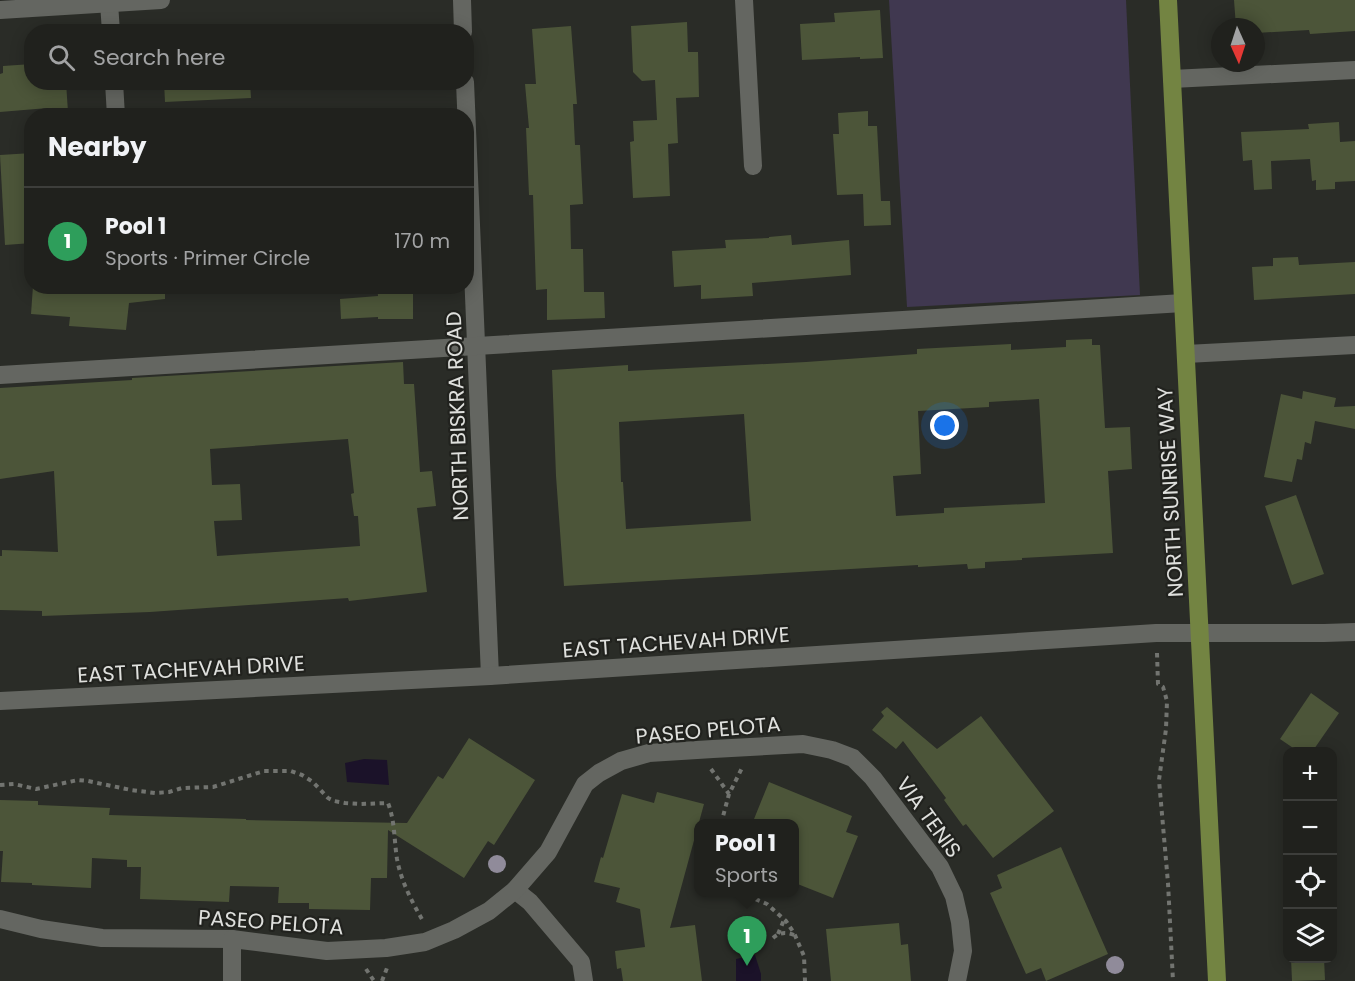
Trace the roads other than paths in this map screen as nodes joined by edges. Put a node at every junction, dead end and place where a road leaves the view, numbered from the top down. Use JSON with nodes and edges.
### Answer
{"nodes":[{"id":1,"x":161,"y":0,"type":"edge"},
{"id":2,"x":462,"y":0,"type":"edge"},
{"id":3,"x":744,"y":0,"type":"edge"},
{"id":4,"x":1168,"y":0,"type":"edge"},
{"id":5,"x":109,"y":3,"type":"junction"},
{"id":6,"x":0,"y":10,"type":"edge"},
{"id":7,"x":110,"y":24,"type":"edge"},
{"id":8,"x":463,"y":24,"type":"edge"},
{"id":9,"x":1355,"y":70,"type":"edge"},
{"id":10,"x":1172,"y":79,"type":"junction"},
{"id":11,"x":114,"y":90,"type":"edge"},
{"id":12,"x":465,"y":90,"type":"edge"},
{"id":13,"x":116,"y":108,"type":"edge"},
{"id":14,"x":466,"y":108,"type":"edge"},
{"id":15,"x":753,"y":166,"type":"dead end"},
{"id":16,"x":474,"y":294,"type":"edge"},
{"id":17,"x":1183,"y":303,"type":"junction"},
{"id":18,"x":1355,"y":345,"type":"edge"},
{"id":19,"x":476,"y":346,"type":"junction"},
{"id":20,"x":1186,"y":354,"type":"junction"},
{"id":21,"x":0,"y":375,"type":"edge"},
{"id":22,"x":1355,"y":632,"type":"edge"},
{"id":23,"x":1200,"y":633,"type":"junction"},
{"id":24,"x":490,"y":676,"type":"junction"},
{"id":25,"x":0,"y":701,"type":"edge"},
{"id":26,"x":853,"y":758,"type":"joint"},
{"id":27,"x":515,"y":890,"type":"junction"},
{"id":28,"x":0,"y":919,"type":"edge"},
{"id":29,"x":232,"y":939,"type":"junction"},
{"id":30,"x":232,"y":981,"type":"edge"},
{"id":31,"x":584,"y":981,"type":"edge"},
{"id":32,"x":957,"y":981,"type":"edge"},
{"id":33,"x":1216,"y":981,"type":"edge"}],
"edges":[{"from":1,"to":5,"type":"street"},
{"from":2,"to":8,"type":"street"},
{"from":3,"to":15,"type":"street"},
{"from":4,"to":10,"type":"main road","name":"NORTH SUNRISE WAY"},
{"from":5,"to":6,"type":"street"},
{"from":5,"to":7,"type":"street"},
{"from":9,"to":10,"type":"street"},
{"from":10,"to":17,"type":"main road","name":"NORTH SUNRISE WAY"},
{"from":11,"to":13,"type":"street"},
{"from":12,"to":14,"type":"street","name":"NORTH BISKRA ROAD"},
{"from":16,"to":19,"type":"street","name":"NORTH BISKRA ROAD"},
{"from":17,"to":19,"type":"street"},
{"from":17,"to":20,"type":"main road","name":"NORTH SUNRISE WAY"},
{"from":18,"to":20,"type":"street"},
{"from":19,"to":21,"type":"street"},
{"from":19,"to":24,"type":"street","name":"NORTH BISKRA ROAD"},
{"from":20,"to":23,"type":"main road","name":"NORTH SUNRISE WAY"},
{"from":22,"to":23,"type":"street","name":"EAST TACHEVAH DRIVE"},
{"from":23,"to":24,"type":"street","name":"EAST TACHEVAH DRIVE"},
{"from":23,"to":33,"type":"main road","name":"NORTH SUNRISE WAY"},
{"from":24,"to":25,"type":"street","name":"EAST TACHEVAH DRIVE"},
{"from":26,"to":27,"type":"street","name":"PASEO PELOTA"},
{"from":26,"to":32,"type":"street","name":"VIA TENIS"},
{"from":27,"to":29,"type":"street","name":"PASEO PELOTA"},
{"from":27,"to":31,"type":"street"},
{"from":28,"to":29,"type":"street","name":"PASEO PELOTA"},
{"from":29,"to":30,"type":"street"}]}
